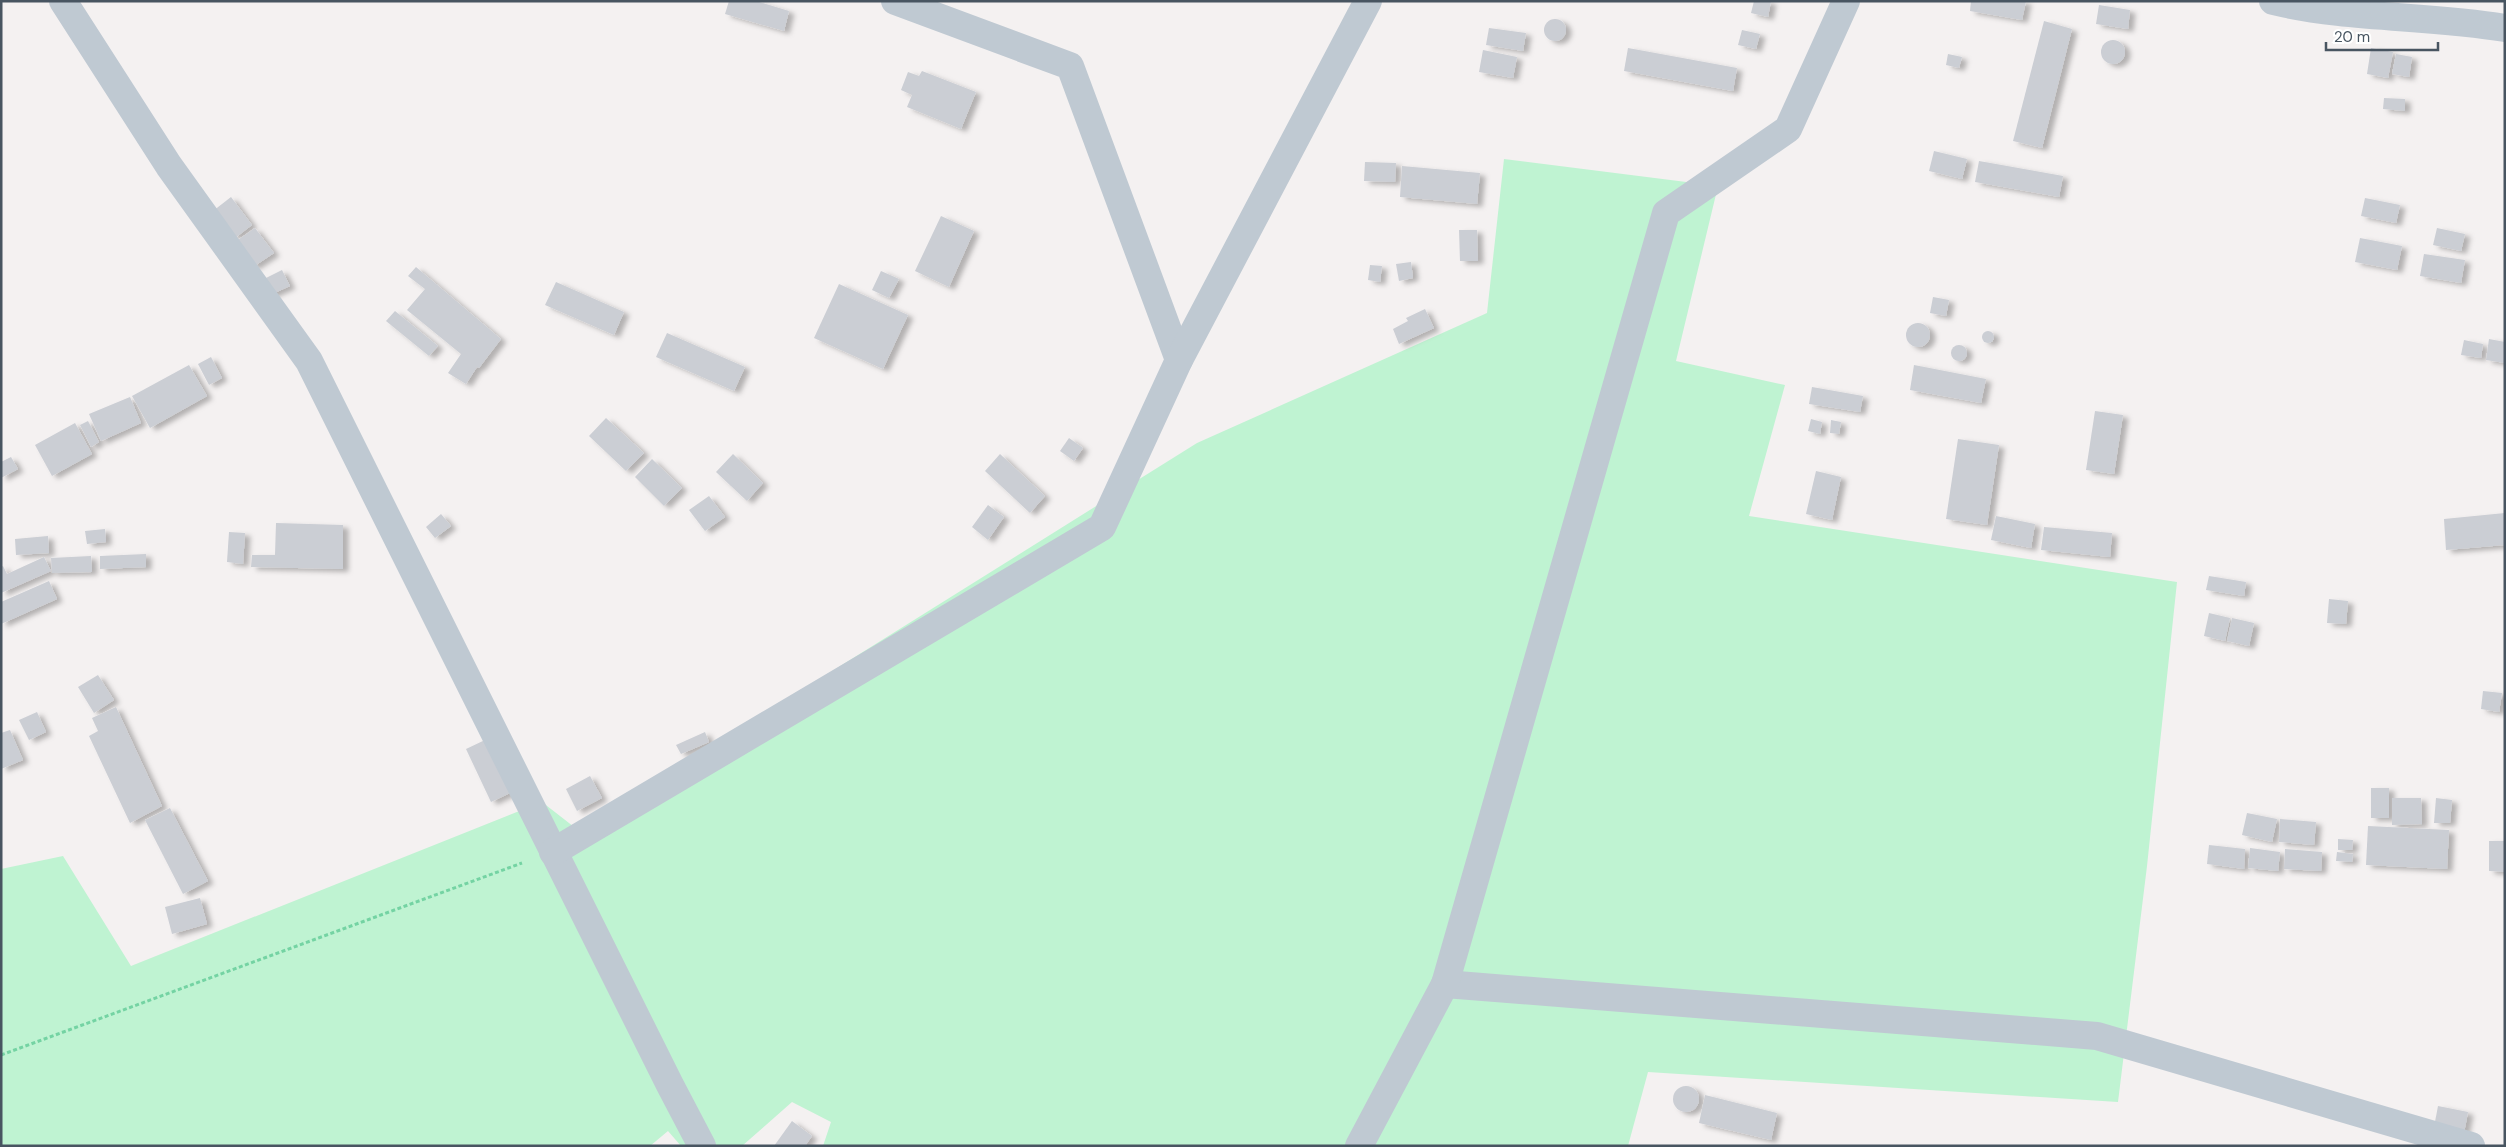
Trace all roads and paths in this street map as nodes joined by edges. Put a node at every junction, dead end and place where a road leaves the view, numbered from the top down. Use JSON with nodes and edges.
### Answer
{"nodes":[{"id":1,"x":63,"y":1,"type":"edge"},
{"id":2,"x":895,"y":1,"type":"edge"},
{"id":3,"x":1368,"y":1,"type":"edge"},
{"id":4,"x":1846,"y":1,"type":"edge"},
{"id":5,"x":2272,"y":1,"type":"edge"},
{"id":6,"x":2505,"y":28,"type":"edge"},
{"id":7,"x":1179,"y":360,"type":"junction"},
{"id":8,"x":553,"y":852,"type":"junction"},
{"id":9,"x":1446,"y":984,"type":"junction"},
{"id":10,"x":1,"y":1055,"type":"edge"},
{"id":11,"x":702,"y":1146,"type":"edge"},
{"id":12,"x":1359,"y":1146,"type":"edge"},
{"id":13,"x":2471,"y":1146,"type":"edge"}],
"edges":[{"from":1,"to":8,"type":"street"},
{"from":2,"to":7,"type":"street"},
{"from":3,"to":7,"type":"street"},
{"from":4,"to":9,"type":"street"},
{"from":5,"to":6,"type":"street"},
{"from":7,"to":8,"type":"street"},
{"from":8,"to":10,"type":"path"},
{"from":8,"to":11,"type":"street"},
{"from":9,"to":12,"type":"street"},
{"from":9,"to":13,"type":"street"}]}
